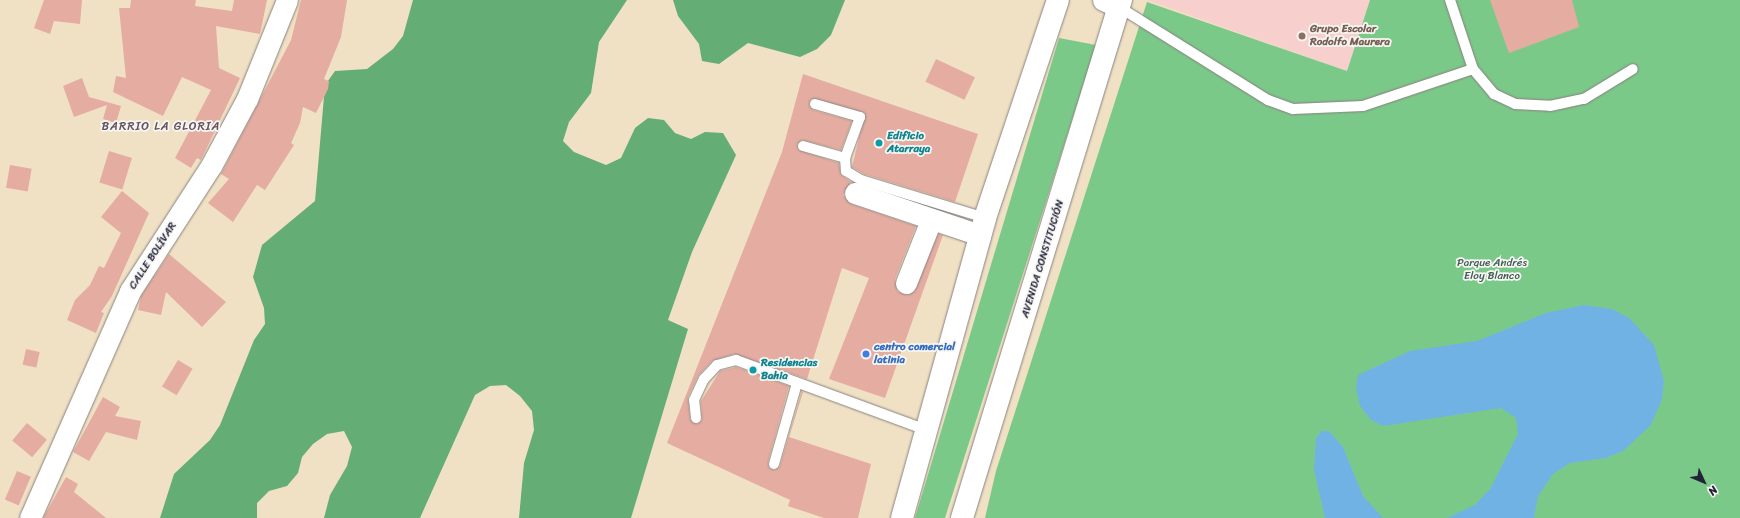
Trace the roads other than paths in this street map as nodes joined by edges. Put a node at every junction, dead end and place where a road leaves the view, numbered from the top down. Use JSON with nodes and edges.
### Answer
{"nodes":[{"id":1,"x":287,"y":0,"type":"edge"},
{"id":2,"x":1058,"y":0,"type":"edge"},
{"id":3,"x":1450,"y":0,"type":"edge"},
{"id":4,"x":1115,"y":2,"type":"edge"},
{"id":5,"x":1473,"y":69,"type":"junction"},
{"id":6,"x":1633,"y":69,"type":"dead end"},
{"id":7,"x":815,"y":104,"type":"dead end"},
{"id":8,"x":803,"y":146,"type":"dead end"},
{"id":9,"x":845,"y":158,"type":"junction"},
{"id":10,"x":855,"y":193,"type":"dead end"},
{"id":11,"x":931,"y":220,"type":"junction"},
{"id":12,"x":982,"y":227,"type":"junction"},
{"id":13,"x":906,"y":283,"type":"dead end"},
{"id":14,"x":797,"y":383,"type":"junction"},
{"id":15,"x":696,"y":418,"type":"dead end"},
{"id":16,"x":924,"y":429,"type":"junction"},
{"id":17,"x":774,"y":464,"type":"dead end"},
{"id":18,"x":30,"y":518,"type":"edge"},
{"id":19,"x":902,"y":518,"type":"edge"},
{"id":20,"x":962,"y":518,"type":"edge"}],
"edges":[{"from":1,"to":18,"type":"street","name":"CALLE BOLÍVAR"},
{"from":2,"to":12,"type":"main road"},
{"from":3,"to":5,"type":"lane"},
{"from":4,"to":5,"type":"lane"},
{"from":4,"to":20,"type":"main road","name":"AVENIDA CONSTITUCIÓN"},
{"from":5,"to":6,"type":"lane"},
{"from":7,"to":9,"type":"lane"},
{"from":8,"to":9,"type":"lane"},
{"from":9,"to":12,"type":"lane"},
{"from":10,"to":11,"type":"street"},
{"from":11,"to":12,"type":"street"},
{"from":11,"to":13,"type":"street"},
{"from":12,"to":16,"type":"main road"},
{"from":14,"to":15,"type":"lane"},
{"from":14,"to":16,"type":"lane"},
{"from":14,"to":17,"type":"lane"},
{"from":16,"to":19,"type":"main road"}]}
